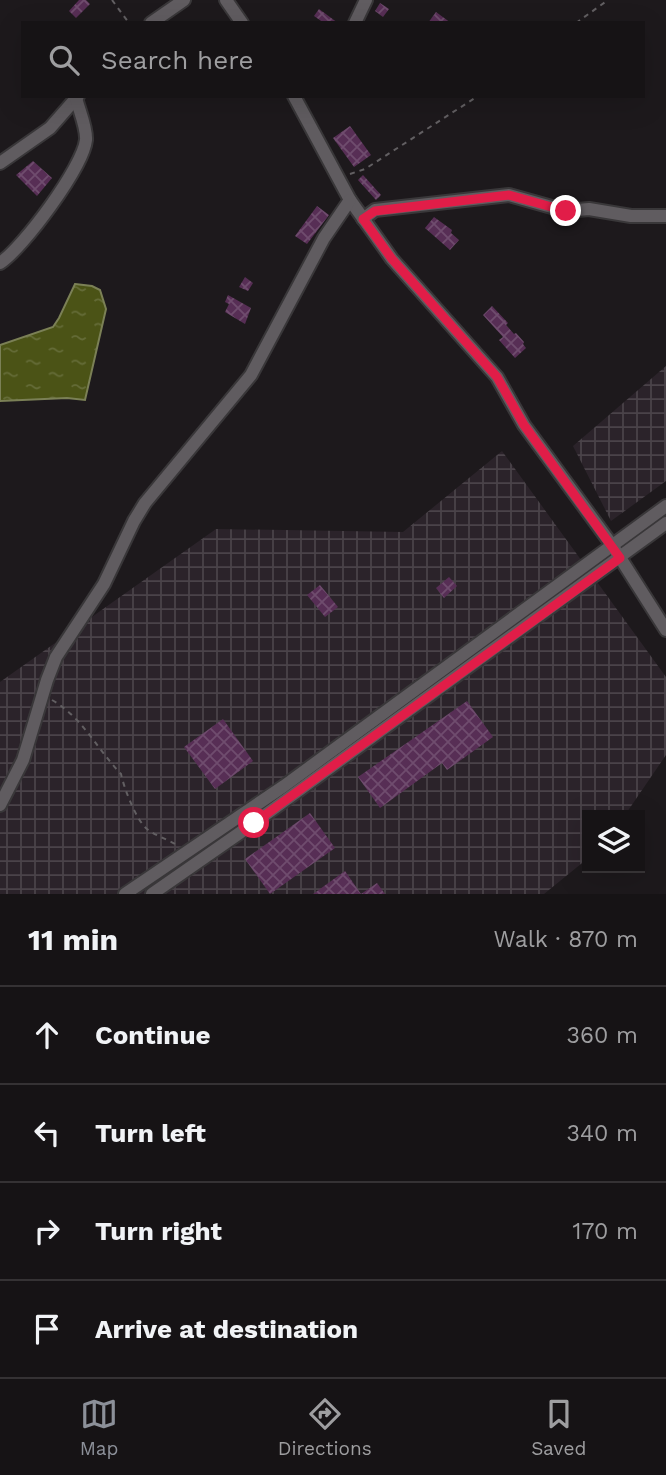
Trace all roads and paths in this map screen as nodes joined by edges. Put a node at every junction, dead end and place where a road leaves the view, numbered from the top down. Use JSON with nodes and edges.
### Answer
{"nodes":[{"id":1,"x":111,"y":0,"type":"edge"},
{"id":2,"x":184,"y":0,"type":"edge"},
{"id":3,"x":226,"y":0,"type":"edge"},
{"id":4,"x":366,"y":0,"type":"edge"},
{"id":5,"x":608,"y":0,"type":"edge"},
{"id":6,"x":127,"y":21,"type":"edge"},
{"id":7,"x":154,"y":21,"type":"edge"},
{"id":8,"x":241,"y":21,"type":"edge"},
{"id":9,"x":356,"y":21,"type":"edge"},
{"id":10,"x":579,"y":21,"type":"edge"},
{"id":11,"x":76,"y":98,"type":"edge"},
{"id":12,"x":77,"y":98,"type":"edge"},
{"id":13,"x":298,"y":98,"type":"edge"},
{"id":14,"x":475,"y":98,"type":"edge"},
{"id":15,"x":0,"y":163,"type":"edge"},
{"id":16,"x":340,"y":180,"type":"junction"},
{"id":17,"x":350,"y":200,"type":"junction"},
{"id":18,"x":666,"y":216,"type":"edge"},
{"id":19,"x":363,"y":219,"type":"junction"},
{"id":20,"x":0,"y":263,"type":"edge"},
{"id":21,"x":666,"y":506,"type":"edge"},
{"id":22,"x":666,"y":523,"type":"edge"},
{"id":23,"x":612,"y":545,"type":"junction"},
{"id":24,"x":620,"y":558,"type":"junction"},
{"id":25,"x":666,"y":630,"type":"edge"},
{"id":26,"x":41,"y":698,"type":"junction"},
{"id":27,"x":0,"y":805,"type":"edge"},
{"id":28,"x":184,"y":854,"type":"junction"},
{"id":29,"x":125,"y":894,"type":"edge"},
{"id":30,"x":152,"y":894,"type":"edge"}],
"edges":[{"from":1,"to":6,"type":"path"},
{"from":2,"to":7,"type":"street"},
{"from":3,"to":8,"type":"street"},
{"from":4,"to":9,"type":"street"},
{"from":5,"to":10,"type":"path"},
{"from":11,"to":15,"type":"street"},
{"from":12,"to":20,"type":"street"},
{"from":13,"to":16,"type":"street"},
{"from":14,"to":16,"type":"path"},
{"from":16,"to":17,"type":"street"},
{"from":17,"to":19,"type":"street"},
{"from":17,"to":26,"type":"street"},
{"from":18,"to":19,"type":"street"},
{"from":19,"to":23,"type":"street"},
{"from":21,"to":23,"type":"street"},
{"from":22,"to":24,"type":"street"},
{"from":23,"to":24,"type":"street"},
{"from":23,"to":28,"type":"street"},
{"from":24,"to":25,"type":"street"},
{"from":24,"to":30,"type":"street"},
{"from":26,"to":27,"type":"street"},
{"from":26,"to":28,"type":"path"},
{"from":28,"to":29,"type":"street"}]}
